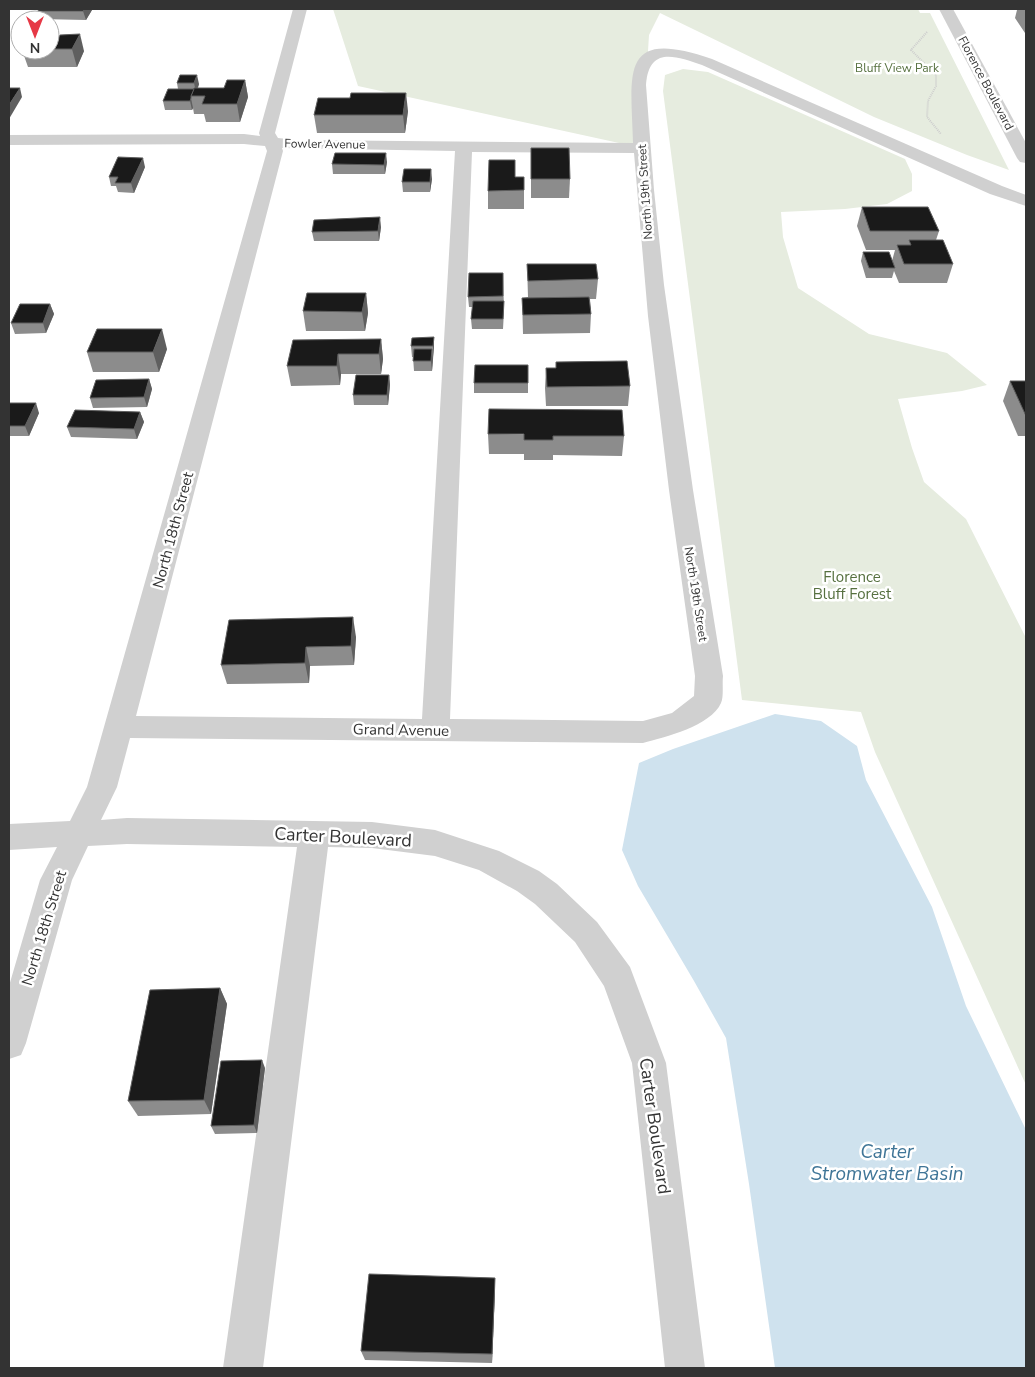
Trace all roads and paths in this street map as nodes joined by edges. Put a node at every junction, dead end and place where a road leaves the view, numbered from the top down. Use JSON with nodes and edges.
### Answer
{"nodes":[{"id":1,"x":300,"y":9,"type":"edge"},
{"id":2,"x":946,"y":9,"type":"edge"},
{"id":3,"x":928,"y":30,"type":"dead end"},
{"id":4,"x":1020,"y":135,"type":"edge"},
{"id":5,"x":942,"y":136,"type":"dead end"},
{"id":6,"x":9,"y":140,"type":"edge"},
{"id":7,"x":271,"y":142,"type":"junction"},
{"id":8,"x":464,"y":145,"type":"junction"},
{"id":9,"x":642,"y":148,"type":"junction"},
{"id":10,"x":1026,"y":158,"type":"edge"},
{"id":11,"x":1026,"y":201,"type":"edge"},
{"id":12,"x":681,"y":721,"type":"joint"},
{"id":13,"x":119,"y":727,"type":"junction"},
{"id":14,"x":435,"y":730,"type":"junction"},
{"id":15,"x":78,"y":834,"type":"junction"},
{"id":16,"x":314,"y":834,"type":"junction"},
{"id":17,"x":9,"y":837,"type":"edge"},
{"id":18,"x":9,"y":1043,"type":"edge"},
{"id":19,"x":243,"y":1368,"type":"edge"},
{"id":20,"x":685,"y":1368,"type":"edge"}],
"edges":[{"from":1,"to":7,"type":"street","name":"North 18th Street"},
{"from":2,"to":4,"type":"street","name":"Florence Boulevard"},
{"from":3,"to":5,"type":"path"},
{"from":4,"to":10,"type":"street","name":"Florence Boulevard"},
{"from":6,"to":7,"type":"street","name":"Fowler Avenue"},
{"from":7,"to":8,"type":"street","name":"Fowler Avenue"},
{"from":7,"to":13,"type":"street","name":"North 18th Street"},
{"from":8,"to":9,"type":"street","name":"Fowler Avenue"},
{"from":8,"to":14,"type":"street"},
{"from":9,"to":11,"type":"street","name":"North 19th Street"},
{"from":9,"to":12,"type":"street","name":"North 19th Street"},
{"from":12,"to":14,"type":"street","name":"Grand Avenue"},
{"from":13,"to":14,"type":"street","name":"Grand Avenue"},
{"from":13,"to":15,"type":"street","name":"North 18th Street"},
{"from":15,"to":16,"type":"street","name":"Carter Boulevard"},
{"from":15,"to":17,"type":"street","name":"Carter Boulevard"},
{"from":15,"to":18,"type":"street","name":"North 18th Street"},
{"from":16,"to":19,"type":"street"},
{"from":16,"to":20,"type":"street","name":"Carter Boulevard"}]}
